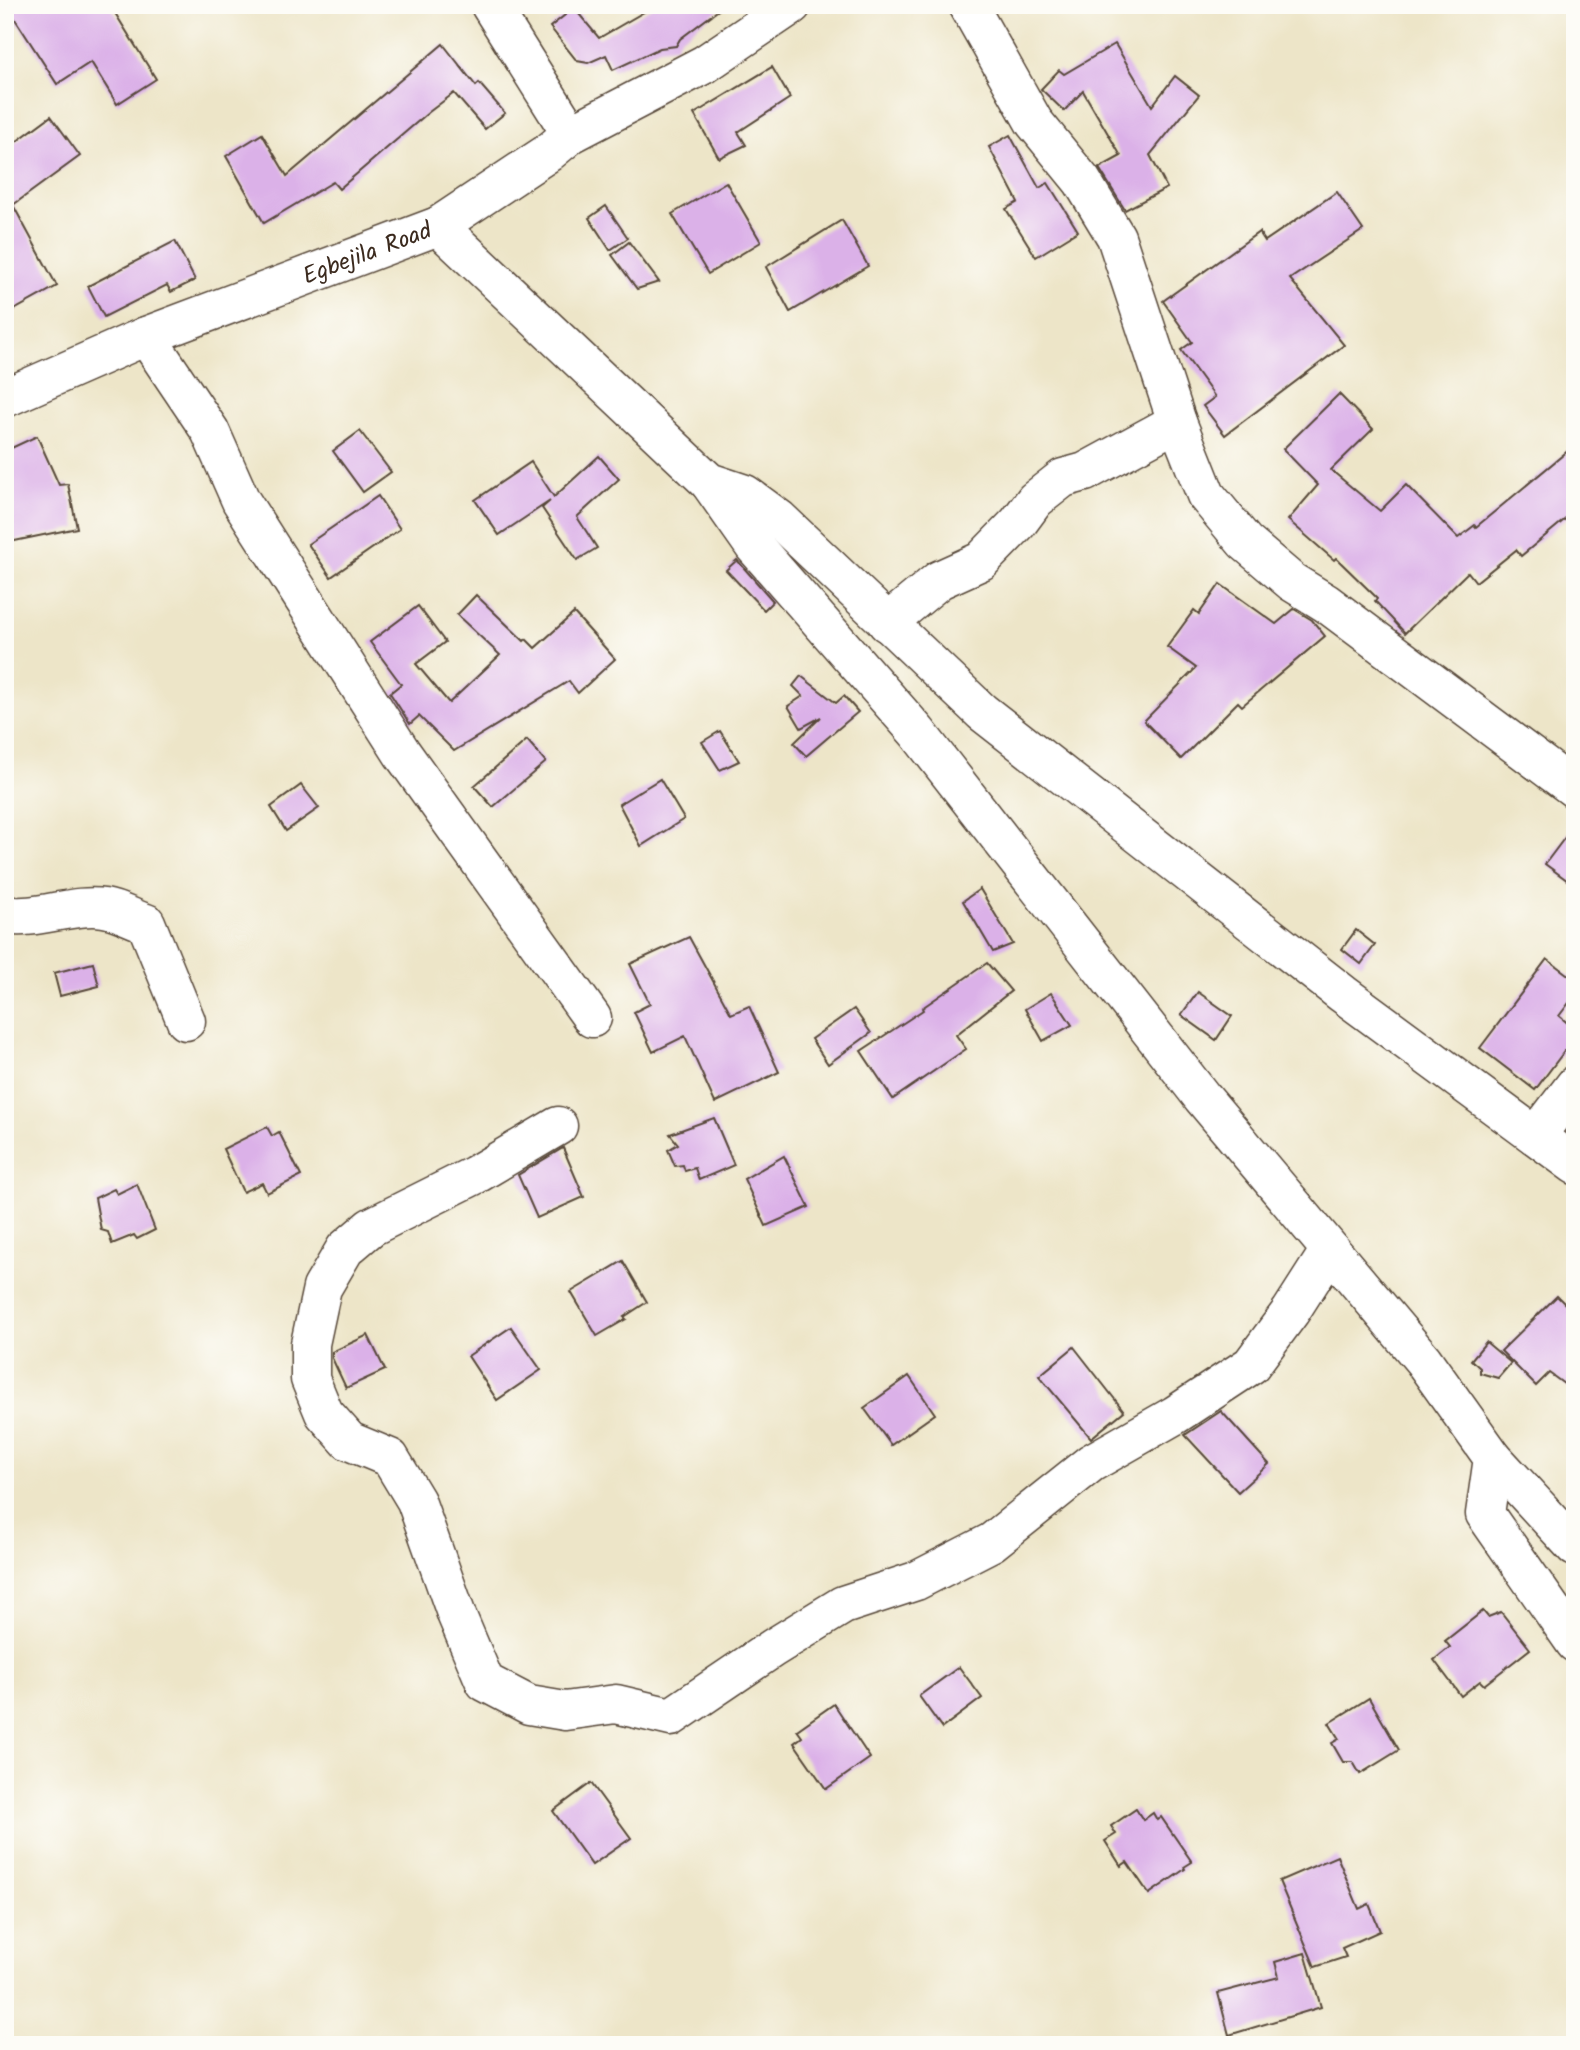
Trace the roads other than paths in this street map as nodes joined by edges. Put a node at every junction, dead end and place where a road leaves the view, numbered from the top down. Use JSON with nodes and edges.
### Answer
{"nodes":[{"id":1,"x":490,"y":5,"type":"edge"},
{"id":2,"x":792,"y":5,"type":"edge"},
{"id":3,"x":968,"y":5,"type":"edge"},
{"id":4,"x":571,"y":134,"type":"junction"},
{"id":5,"x":438,"y":226,"type":"junction"},
{"id":6,"x":146,"y":336,"type":"junction"},
{"id":7,"x":5,"y":398,"type":"edge"},
{"id":8,"x":1177,"y":422,"type":"junction"},
{"id":9,"x":709,"y":482,"type":"junction"},
{"id":10,"x":887,"y":623,"type":"junction"},
{"id":11,"x":1575,"y":789,"type":"edge"},
{"id":12,"x":5,"y":915,"type":"edge"},
{"id":13,"x":592,"y":1018,"type":"dead end"},
{"id":14,"x":186,"y":1021,"type":"dead end"},
{"id":15,"x":1575,"y":1085,"type":"edge"},
{"id":16,"x":558,"y":1126,"type":"dead end"},
{"id":17,"x":1536,"y":1136,"type":"junction"},
{"id":18,"x":1575,"y":1165,"type":"edge"},
{"id":19,"x":1330,"y":1250,"type":"junction"},
{"id":20,"x":1493,"y":1458,"type":"junction"},
{"id":21,"x":1575,"y":1546,"type":"edge"},
{"id":22,"x":1575,"y":1643,"type":"edge"}],
"edges":[{"from":1,"to":4,"type":"street"},
{"from":2,"to":4,"type":"street","name":"Egbejila Road"},
{"from":3,"to":8,"type":"street"},
{"from":4,"to":5,"type":"street","name":"Egbejila Road"},
{"from":5,"to":6,"type":"street","name":"Egbejila Road"},
{"from":5,"to":9,"type":"street"},
{"from":6,"to":7,"type":"street","name":"Egbejila Road"},
{"from":6,"to":13,"type":"street"},
{"from":8,"to":10,"type":"street"},
{"from":8,"to":11,"type":"street"},
{"from":9,"to":10,"type":"street"},
{"from":9,"to":19,"type":"street"},
{"from":10,"to":17,"type":"street"},
{"from":12,"to":14,"type":"street"},
{"from":15,"to":17,"type":"street"},
{"from":16,"to":19,"type":"street"},
{"from":17,"to":18,"type":"street"},
{"from":19,"to":20,"type":"street"},
{"from":20,"to":21,"type":"street"},
{"from":20,"to":22,"type":"street"}]}
